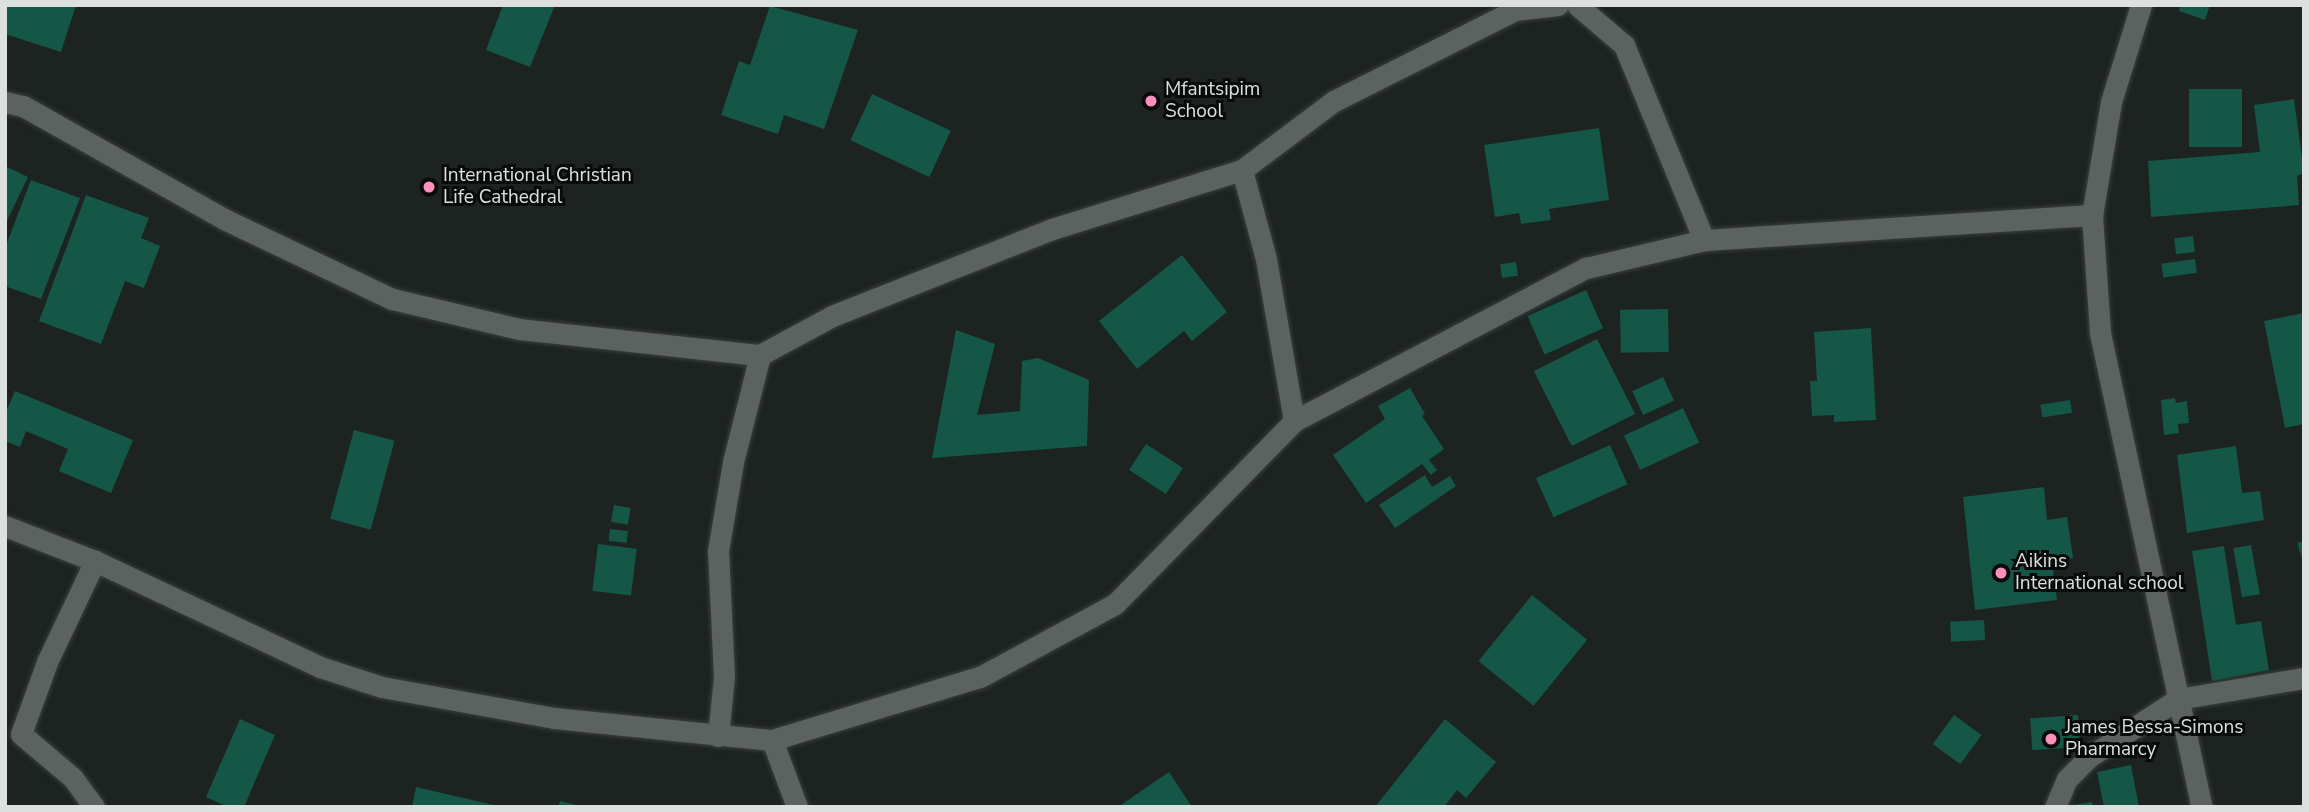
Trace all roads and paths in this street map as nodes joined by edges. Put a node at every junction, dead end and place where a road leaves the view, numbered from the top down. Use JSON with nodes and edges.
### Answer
{"nodes":[{"id":1,"x":1558,"y":5,"type":"edge"},
{"id":2,"x":1577,"y":5,"type":"edge"},
{"id":3,"x":2141,"y":5,"type":"edge"},
{"id":4,"x":5,"y":102,"type":"edge"},
{"id":5,"x":1242,"y":170,"type":"junction"},
{"id":6,"x":2092,"y":215,"type":"junction"},
{"id":7,"x":1704,"y":240,"type":"junction"},
{"id":8,"x":760,"y":355,"type":"junction"},
{"id":9,"x":1294,"y":421,"type":"junction"},
{"id":10,"x":5,"y":526,"type":"edge"},
{"id":11,"x":95,"y":561,"type":"junction"},
{"id":12,"x":2304,"y":678,"type":"edge"},
{"id":13,"x":2178,"y":699,"type":"junction"},
{"id":14,"x":13,"y":733,"type":"edge"},
{"id":15,"x":718,"y":736,"type":"junction"},
{"id":16,"x":772,"y":740,"type":"junction"},
{"id":17,"x":94,"y":807,"type":"edge"},
{"id":18,"x":797,"y":807,"type":"edge"},
{"id":19,"x":2055,"y":807,"type":"edge"},
{"id":20,"x":2202,"y":807,"type":"edge"}],
"edges":[{"from":1,"to":5,"type":"street"},
{"from":2,"to":7,"type":"street"},
{"from":3,"to":6,"type":"street"},
{"from":4,"to":8,"type":"street"},
{"from":5,"to":8,"type":"street"},
{"from":5,"to":9,"type":"street"},
{"from":6,"to":7,"type":"street"},
{"from":6,"to":13,"type":"street"},
{"from":7,"to":9,"type":"street"},
{"from":8,"to":15,"type":"street"},
{"from":9,"to":16,"type":"street"},
{"from":10,"to":11,"type":"street"},
{"from":11,"to":14,"type":"street"},
{"from":11,"to":15,"type":"street"},
{"from":12,"to":13,"type":"street"},
{"from":13,"to":19,"type":"street"},
{"from":13,"to":20,"type":"street"},
{"from":14,"to":17,"type":"street"},
{"from":15,"to":16,"type":"street"},
{"from":16,"to":18,"type":"street"}]}
